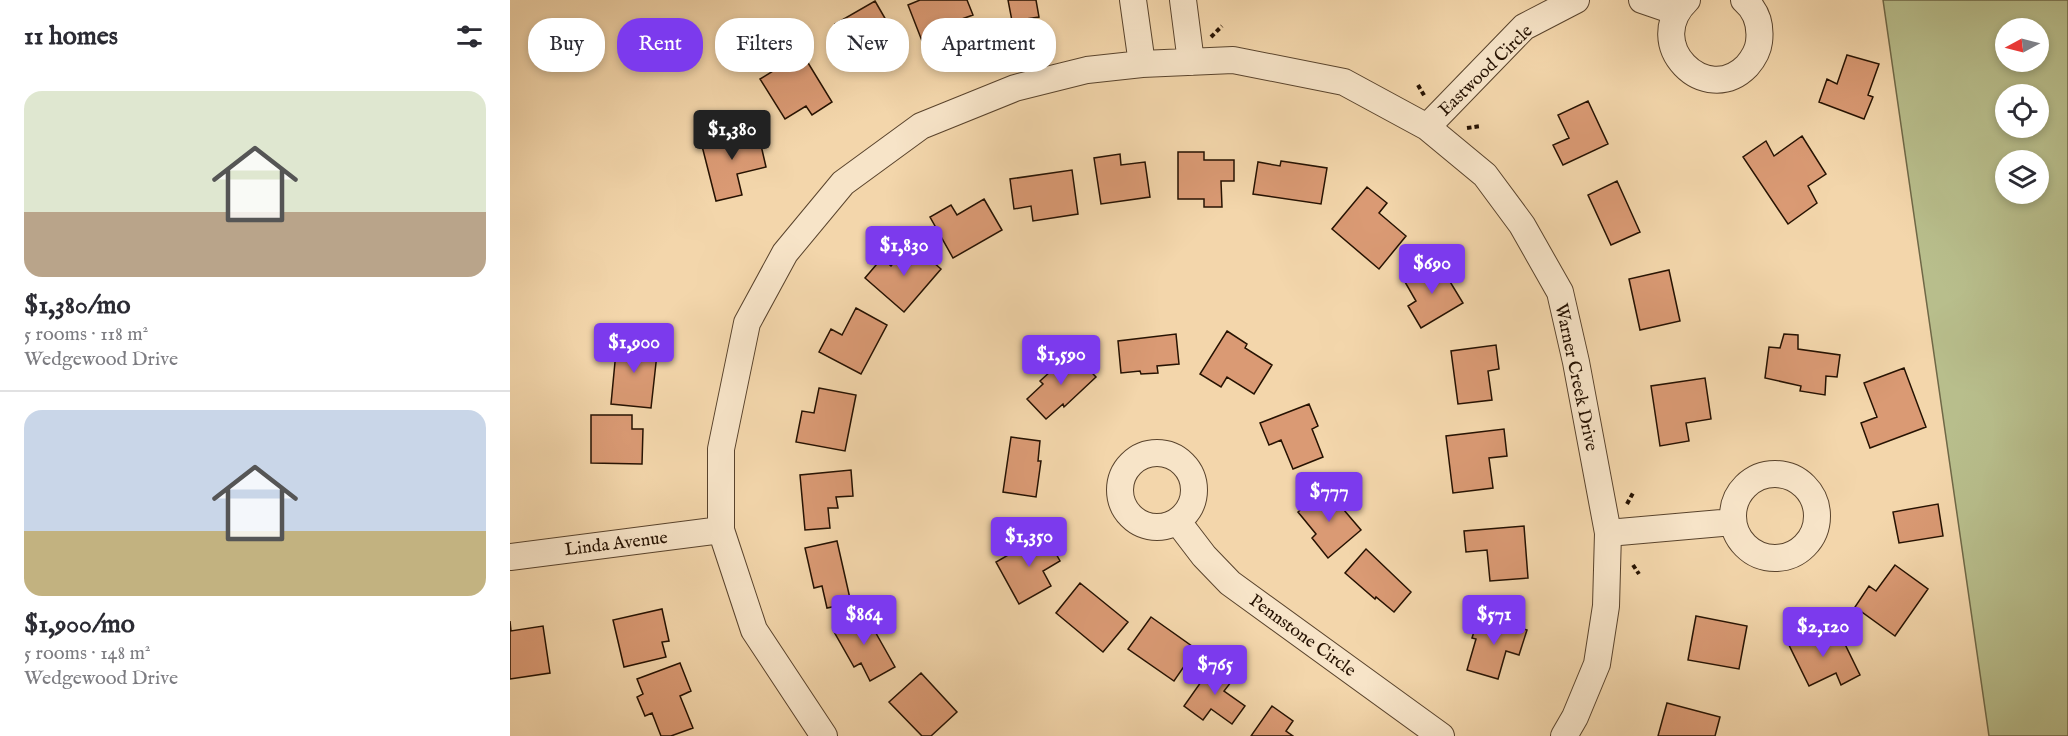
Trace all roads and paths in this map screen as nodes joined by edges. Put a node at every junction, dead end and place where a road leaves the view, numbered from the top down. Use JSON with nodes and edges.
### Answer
{"nodes":[{"id":1,"x":1133,"y":0,"type":"edge"},
{"id":2,"x":1183,"y":0,"type":"edge"},
{"id":3,"x":1576,"y":0,"type":"edge"},
{"id":4,"x":1642,"y":0,"type":"edge"},
{"id":5,"x":1744,"y":0,"type":"edge"},
{"id":6,"x":1682,"y":6,"type":"edge"},
{"id":7,"x":1222,"y":26,"type":"dead end"},
{"id":8,"x":1210,"y":38,"type":"dead end"},
{"id":9,"x":1191,"y":62,"type":"junction"},
{"id":10,"x":1142,"y":64,"type":"junction"},
{"id":11,"x":1427,"y":127,"type":"junction"},
{"id":12,"x":1633,"y":493,"type":"dead end"},
{"id":13,"x":1625,"y":507,"type":"dead end"},
{"id":14,"x":1178,"y":522,"type":"dead end"},
{"id":15,"x":1733,"y":522,"type":"dead end"},
{"id":16,"x":721,"y":530,"type":"junction"},
{"id":17,"x":1608,"y":533,"type":"junction"},
{"id":18,"x":510,"y":556,"type":"edge"},
{"id":19,"x":1631,"y":563,"type":"dead end"},
{"id":20,"x":1639,"y":574,"type":"dead end"},
{"id":21,"x":824,"y":736,"type":"edge"},
{"id":22,"x":1441,"y":736,"type":"edge"},
{"id":23,"x":1564,"y":736,"type":"edge"}],
"edges":[{"from":1,"to":10,"type":"street"},
{"from":2,"to":9,"type":"street"},
{"from":3,"to":11,"type":"street","name":"Eastwood Circle"},
{"from":4,"to":6,"type":"street"},
{"from":5,"to":6,"type":"street"},
{"from":7,"to":8,"type":"path"},
{"from":9,"to":10,"type":"street","name":"Warner Creek Drive"},
{"from":9,"to":11,"type":"street","name":"Warner Creek Drive"},
{"from":10,"to":16,"type":"street","name":"Warner Creek Drive"},
{"from":11,"to":17,"type":"street","name":"Warner Creek Drive"},
{"from":12,"to":13,"type":"path"},
{"from":14,"to":22,"type":"street","name":"Pennstone Circle"},
{"from":15,"to":17,"type":"street"},
{"from":16,"to":18,"type":"street","name":"Linda Avenue"},
{"from":16,"to":21,"type":"street","name":"Warner Creek Drive"},
{"from":17,"to":23,"type":"street","name":"Warner Creek Drive"},
{"from":19,"to":20,"type":"path"}]}
